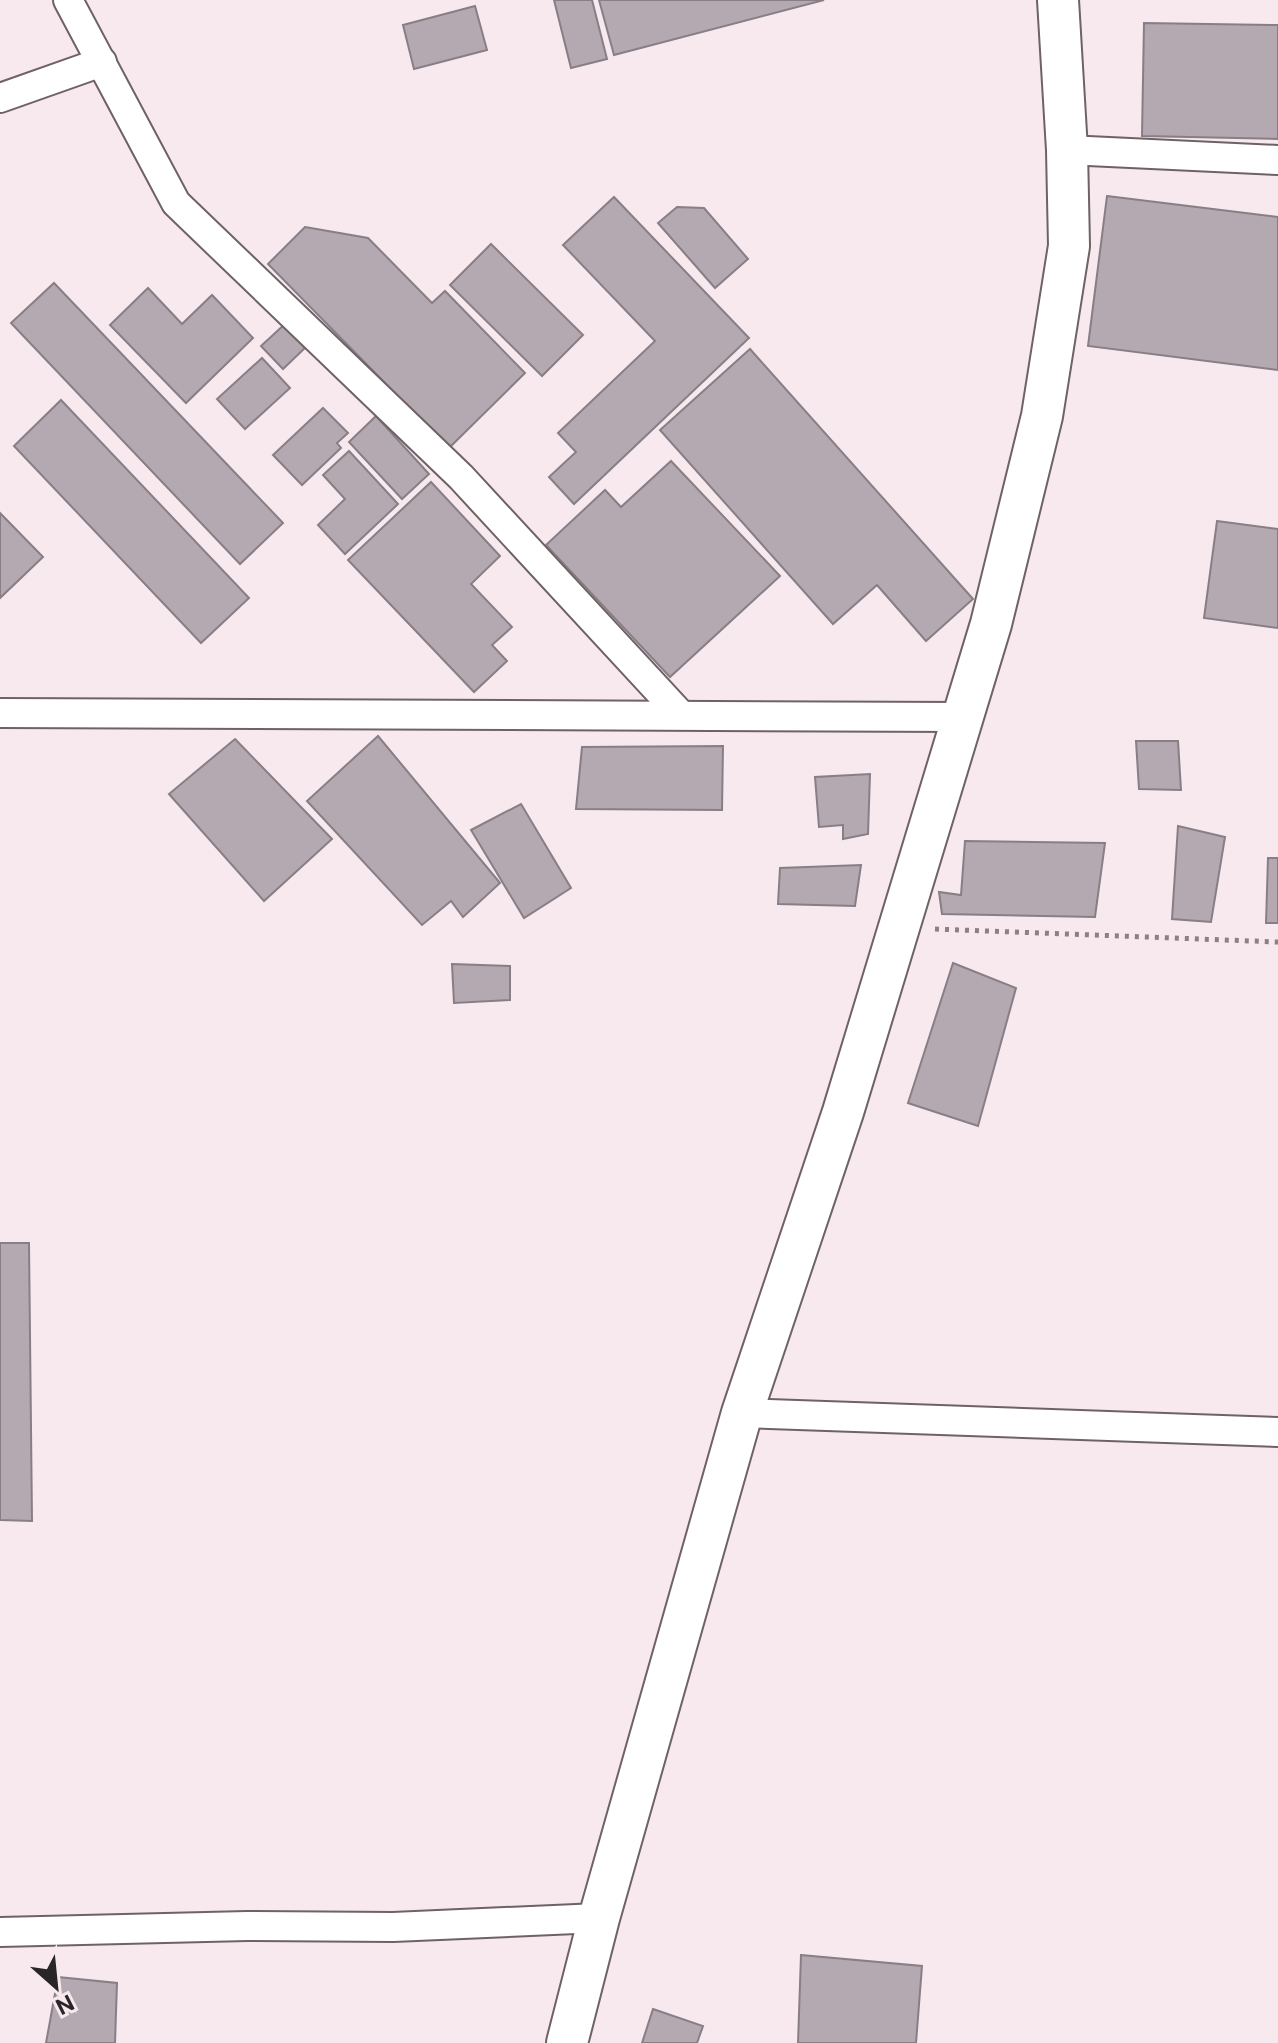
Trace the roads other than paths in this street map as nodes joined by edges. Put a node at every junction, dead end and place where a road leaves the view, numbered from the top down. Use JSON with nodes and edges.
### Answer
{"nodes":[{"id":1,"x":68,"y":0,"type":"edge"},
{"id":2,"x":1058,"y":0,"type":"edge"},
{"id":3,"x":102,"y":62,"type":"junction"},
{"id":4,"x":0,"y":98,"type":"edge"},
{"id":5,"x":1067,"y":150,"type":"junction"},
{"id":6,"x":1278,"y":160,"type":"edge"},
{"id":7,"x":0,"y":713,"type":"edge"},
{"id":8,"x":681,"y":715,"type":"junction"},
{"id":9,"x":961,"y":717,"type":"junction"},
{"id":10,"x":742,"y":1413,"type":"junction"},
{"id":11,"x":1278,"y":1432,"type":"edge"},
{"id":12,"x":599,"y":1918,"type":"junction"},
{"id":13,"x":0,"y":1932,"type":"edge"},
{"id":14,"x":567,"y":2043,"type":"edge"}],
"edges":[{"from":1,"to":3,"type":"street"},
{"from":2,"to":5,"type":"street"},
{"from":3,"to":4,"type":"street"},
{"from":3,"to":8,"type":"street"},
{"from":5,"to":6,"type":"street"},
{"from":5,"to":9,"type":"street"},
{"from":7,"to":8,"type":"street"},
{"from":8,"to":9,"type":"street"},
{"from":9,"to":10,"type":"street"},
{"from":10,"to":11,"type":"street"},
{"from":10,"to":12,"type":"street"},
{"from":12,"to":13,"type":"street"},
{"from":12,"to":14,"type":"street"}]}
